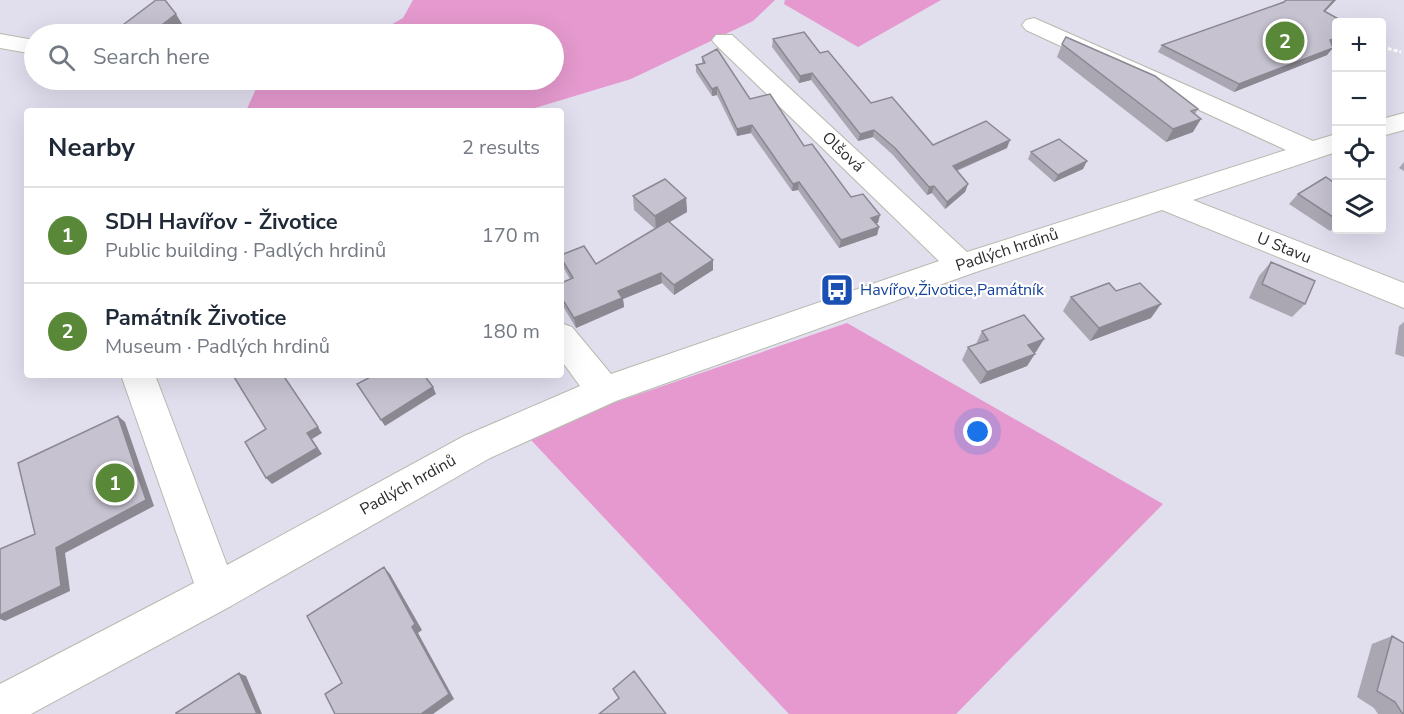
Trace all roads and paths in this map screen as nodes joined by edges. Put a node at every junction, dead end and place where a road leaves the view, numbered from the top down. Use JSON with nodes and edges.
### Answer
{"nodes":[{"id":1,"x":1034,"y":25,"type":"dead end"},
{"id":2,"x":724,"y":40,"type":"dead end"},
{"id":3,"x":0,"y":41,"type":"edge"},
{"id":4,"x":24,"y":45,"type":"edge"},
{"id":5,"x":1386,"y":48,"type":"edge"},
{"id":6,"x":1401,"y":52,"type":"dead end"},
{"id":7,"x":1404,"y":121,"type":"edge"},
{"id":8,"x":1386,"y":127,"type":"edge"},
{"id":9,"x":1323,"y":147,"type":"edge"},
{"id":10,"x":1165,"y":200,"type":"junction"},
{"id":11,"x":962,"y":265,"type":"junction"},
{"id":12,"x":1404,"y":296,"type":"edge"},
{"id":13,"x":564,"y":340,"type":"edge"},
{"id":14,"x":139,"y":378,"type":"edge"},
{"id":15,"x":604,"y":391,"type":"junction"},
{"id":16,"x":217,"y":592,"type":"junction"},
{"id":17,"x":0,"y":707,"type":"edge"}],
"edges":[{"from":1,"to":9,"type":"street","name":"Padlých hrdinů"},
{"from":2,"to":11,"type":"street","name":"Olšová"},
{"from":3,"to":4,"type":"street"},
{"from":5,"to":6,"type":"path"},
{"from":7,"to":8,"type":"street"},
{"from":9,"to":10,"type":"street","name":"Padlých hrdinů"},
{"from":10,"to":11,"type":"street","name":"Padlých hrdinů"},
{"from":10,"to":12,"type":"street","name":"U Stavu"},
{"from":11,"to":15,"type":"street","name":"Padlých hrdinů"},
{"from":13,"to":15,"type":"street"},
{"from":14,"to":16,"type":"street"},
{"from":15,"to":16,"type":"street","name":"Padlých hrdinů"},
{"from":16,"to":17,"type":"street","name":"Padlých hrdinů"}]}
